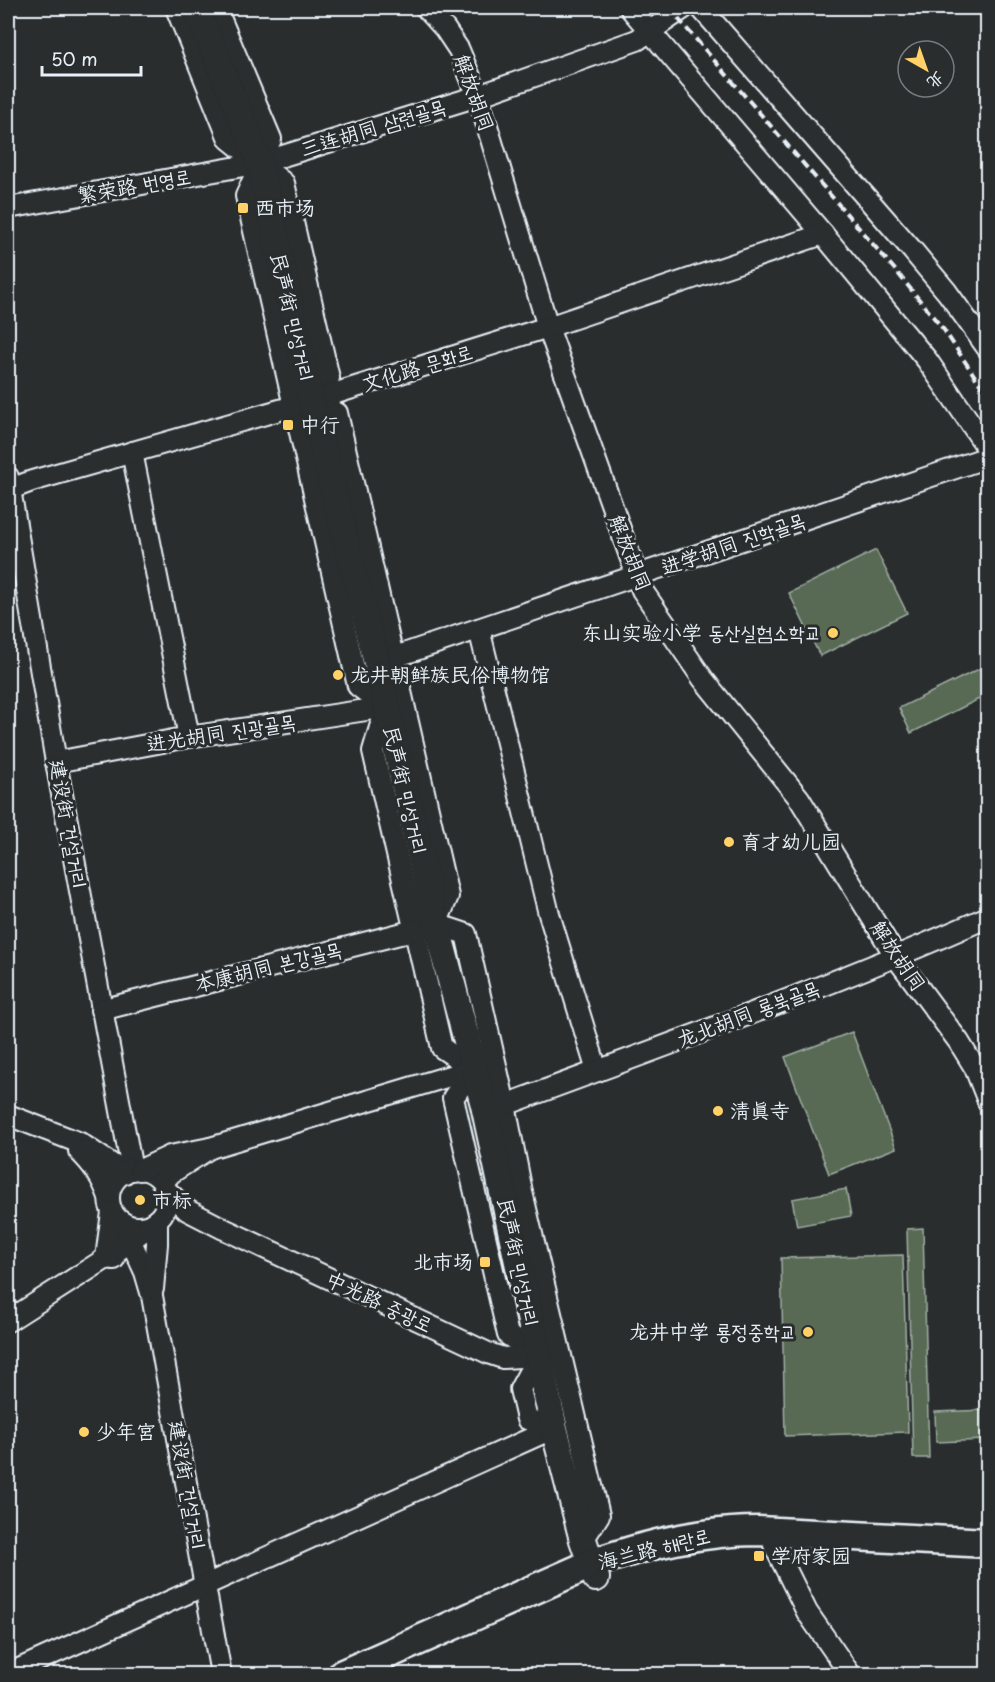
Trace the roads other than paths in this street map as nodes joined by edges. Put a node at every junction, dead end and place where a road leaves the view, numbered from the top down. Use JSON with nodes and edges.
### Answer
{"nodes":[{"id":1,"x":176,"y":8,"type":"edge"},
{"id":2,"x":196,"y":8,"type":"edge"},
{"id":3,"x":216,"y":8,"type":"edge"},
{"id":4,"x":426,"y":8,"type":"edge"},
{"id":5,"x":630,"y":8,"type":"edge"},
{"id":6,"x":684,"y":8,"type":"edge"},
{"id":7,"x":701,"y":8,"type":"edge"},
{"id":8,"x":651,"y":32,"type":"junction"},
{"id":9,"x":478,"y":96,"type":"junction"},
{"id":10,"x":260,"y":164,"type":"junction"},
{"id":11,"x":8,"y":208,"type":"edge"},
{"id":12,"x":823,"y":234,"type":"junction"},
{"id":13,"x":548,"y":327,"type":"junction"},
{"id":14,"x":987,"y":349,"type":"edge"},
{"id":15,"x":303,"y":404,"type":"junction"},
{"id":16,"x":987,"y":449,"type":"edge"},
{"id":17,"x":132,"y":452,"type":"junction"},
{"id":18,"x":987,"y":458,"type":"edge"},
{"id":19,"x":8,"y":486,"type":"edge"},
{"id":20,"x":636,"y":577,"type":"junction"},
{"id":21,"x":479,"y":629,"type":"junction"},
{"id":22,"x":385,"y":660,"type":"junction"},
{"id":23,"x":386,"y":707,"type":"junction"},
{"id":24,"x":189,"y":738,"type":"junction"},
{"id":25,"x":56,"y":762,"type":"junction"},
{"id":26,"x":987,"y":917,"type":"edge"},
{"id":27,"x":425,"y":927,"type":"junction"},
{"id":28,"x":896,"y":957,"type":"junction"},
{"id":29,"x":101,"y":1010,"type":"junction"},
{"id":30,"x":472,"y":1069,"type":"junction"},
{"id":31,"x":597,"y":1071,"type":"junction"},
{"id":32,"x":987,"y":1101,"type":"edge"},
{"id":33,"x":494,"y":1105,"type":"junction"},
{"id":34,"x":8,"y":1115,"type":"edge"},
{"id":35,"x":66,"y":1139,"type":"junction"},
{"id":36,"x":210,"y":1148,"type":"junction"},
{"id":37,"x":132,"y":1171,"type":"junction"},
{"id":38,"x":165,"y":1189,"type":"junction"},
{"id":39,"x":513,"y":1194,"type":"junction"},
{"id":40,"x":114,"y":1210,"type":"junction"},
{"id":41,"x":159,"y":1218,"type":"junction"},
{"id":42,"x":224,"y":1229,"type":"junction"},
{"id":43,"x":131,"y":1241,"type":"junction"},
{"id":44,"x":106,"y":1258,"type":"junction"},
{"id":45,"x":152,"y":1296,"type":"junction"},
{"id":46,"x":8,"y":1321,"type":"edge"},
{"id":47,"x":538,"y":1356,"type":"junction"},
{"id":48,"x":554,"y":1428,"type":"junction"},
{"id":49,"x":987,"y":1543,"type":"edge"},
{"id":50,"x":774,"y":1545,"type":"junction"},
{"id":51,"x":987,"y":1558,"type":"edge"},
{"id":52,"x":590,"y":1561,"type":"junction"},
{"id":53,"x":205,"y":1585,"type":"junction"},
{"id":54,"x":8,"y":1674,"type":"edge"},
{"id":55,"x":221,"y":1674,"type":"edge"},
{"id":56,"x":343,"y":1674,"type":"edge"},
{"id":57,"x":374,"y":1674,"type":"edge"},
{"id":58,"x":850,"y":1674,"type":"edge"}],
"edges":[{"from":1,"to":10,"type":"street"},
{"from":2,"to":10,"type":"main road","name":"民声街 민성거리"},
{"from":3,"to":10,"type":"street"},
{"from":4,"to":9,"type":"street","name":"解放胡同"},
{"from":5,"to":8,"type":"street"},
{"from":6,"to":8,"type":"street","name":"三连胡同 삼련골목"},
{"from":7,"to":14,"type":"street"},
{"from":8,"to":9,"type":"street","name":"三连胡同 삼련골목"},
{"from":8,"to":12,"type":"street"},
{"from":9,"to":10,"type":"street","name":"三连胡同 삼련골목"},
{"from":9,"to":13,"type":"street","name":"解放胡同"},
{"from":10,"to":11,"type":"street","name":"繁荣路 번영로"},
{"from":10,"to":15,"type":"main road","name":"民声街 민성거리"},
{"from":12,"to":13,"type":"street","name":"文化路 문화로"},
{"from":12,"to":16,"type":"street"},
{"from":13,"to":15,"type":"street","name":"文化路 문화로"},
{"from":13,"to":20,"type":"street","name":"解放胡同"},
{"from":15,"to":17,"type":"street","name":"文化路 문화로"},
{"from":15,"to":22,"type":"main road","name":"民声街 민성거리"},
{"from":15,"to":23,"type":"street"},
{"from":17,"to":19,"type":"street","name":"文化路 문화로"},
{"from":17,"to":24,"type":"street"},
{"from":18,"to":20,"type":"street","name":"进学胡同 진학골목"},
{"from":19,"to":25,"type":"street","name":"建设街 건설거리"},
{"from":20,"to":21,"type":"street","name":"进学胡同 진학골목"},
{"from":20,"to":28,"type":"street","name":"解放胡同"},
{"from":21,"to":22,"type":"street","name":"进学胡同 진학골목"},
{"from":21,"to":31,"type":"street"},
{"from":22,"to":23,"type":"main road","name":"民声街 민성거리"},
{"from":22,"to":27,"type":"street"},
{"from":23,"to":24,"type":"street","name":"进光胡同 진광골목"},
{"from":23,"to":27,"type":"main road","name":"民声街 민성거리"},
{"from":24,"to":25,"type":"street","name":"进光胡同 진광골목"},
{"from":25,"to":29,"type":"street","name":"建设街 건설거리"},
{"from":26,"to":28,"type":"street","name":"龙北胡同 룡북골목"},
{"from":27,"to":29,"type":"street","name":"本康胡同 본강골목"},
{"from":27,"to":30,"type":"main road","name":"民声街 민성거리"},
{"from":27,"to":33,"type":"street"},
{"from":28,"to":31,"type":"street","name":"龙北胡同 룡북골목"},
{"from":28,"to":32,"type":"street","name":"解放胡同"},
{"from":29,"to":37,"type":"street","name":"建设街 건설거리"},
{"from":30,"to":33,"type":"main road","name":"民声街 민성거리"},
{"from":30,"to":36,"type":"street"},
{"from":30,"to":47,"type":"street"},
{"from":31,"to":33,"type":"street","name":"龙北胡同 룡북골목"},
{"from":33,"to":39,"type":"main road","name":"民声街 민성거리"},
{"from":34,"to":35,"type":"street"},
{"from":35,"to":37,"type":"street"},
{"from":35,"to":40,"type":"street"},
{"from":36,"to":37,"type":"street"},
{"from":36,"to":38,"type":"street"},
{"from":37,"to":38,"type":"street"},
{"from":37,"to":40,"type":"street"},
{"from":38,"to":41,"type":"street"},
{"from":38,"to":42,"type":"street","name":"中光路 중광로"},
{"from":39,"to":47,"type":"main road","name":"民声街 민성거리"},
{"from":39,"to":52,"type":"street"},
{"from":40,"to":41,"type":"street"},
{"from":40,"to":43,"type":"street"},
{"from":40,"to":44,"type":"street"},
{"from":41,"to":42,"type":"street","name":"中光路 중광로"},
{"from":41,"to":43,"type":"street"},
{"from":41,"to":45,"type":"street"},
{"from":42,"to":47,"type":"street","name":"中光路 중광로"},
{"from":43,"to":44,"type":"street"},
{"from":43,"to":45,"type":"street"},
{"from":44,"to":45,"type":"street"},
{"from":44,"to":46,"type":"street"},
{"from":45,"to":53,"type":"street","name":"建设街 건설거리"},
{"from":47,"to":48,"type":"main road","name":"民声街 민성거리"},
{"from":48,"to":52,"type":"main road","name":"民声街 민성거리"},
{"from":48,"to":53,"type":"street"},
{"from":49,"to":52,"type":"highway","name":"海兰路 해란로"},
{"from":50,"to":51,"type":"highway","name":"海兰路 해란로"},
{"from":50,"to":52,"type":"highway","name":"海兰路 해란로"},
{"from":50,"to":58,"type":"street"},
{"from":52,"to":56,"type":"highway","name":"海兰路 해란로"},
{"from":52,"to":57,"type":"highway","name":"海兰路 해란로"},
{"from":53,"to":54,"type":"street"},
{"from":53,"to":55,"type":"street","name":"建设街 건설거리"}]}
